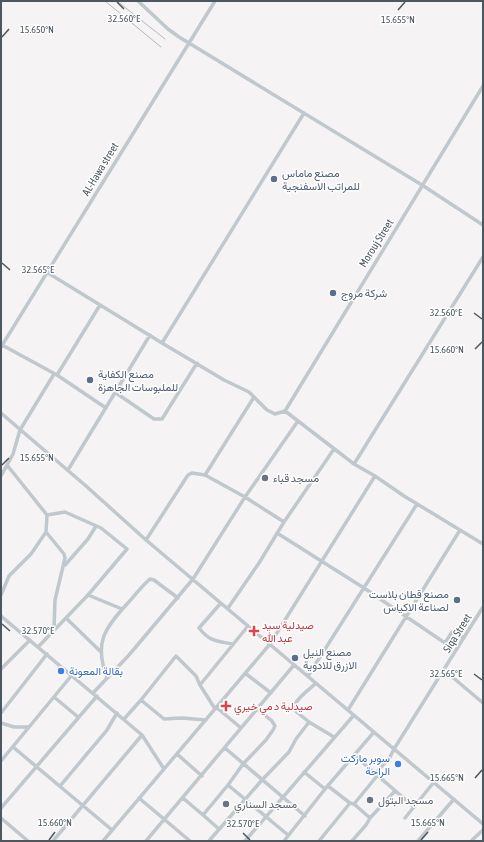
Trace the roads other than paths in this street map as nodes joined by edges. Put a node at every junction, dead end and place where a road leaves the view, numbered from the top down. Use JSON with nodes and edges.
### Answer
{"nodes":[{"id":1,"x":138,"y":1,"type":"edge"},
{"id":2,"x":215,"y":1,"type":"edge"},
{"id":3,"x":190,"y":44,"type":"junction"},
{"id":4,"x":483,"y":86,"type":"edge"},
{"id":5,"x":304,"y":113,"type":"junction"},
{"id":6,"x":422,"y":185,"type":"junction"},
{"id":7,"x":483,"y":225,"type":"edge"},
{"id":8,"x":483,"y":257,"type":"edge"},
{"id":9,"x":48,"y":273,"type":"junction"},
{"id":10,"x":100,"y":304,"type":"junction"},
{"id":11,"x":150,"y":335,"type":"junction"},
{"id":12,"x":162,"y":343,"type":"junction"},
{"id":13,"x":2,"y":346,"type":"edge"},
{"id":14,"x":197,"y":363,"type":"junction"},
{"id":15,"x":56,"y":375,"type":"junction"},
{"id":16,"x":116,"y":393,"type":"junction"},
{"id":17,"x":254,"y":397,"type":"junction"},
{"id":18,"x":106,"y":408,"type":"junction"},
{"id":19,"x":285,"y":411,"type":"junction"},
{"id":20,"x":1,"y":414,"type":"edge"},
{"id":21,"x":298,"y":421,"type":"junction"},
{"id":22,"x":20,"y":430,"type":"junction"},
{"id":23,"x":334,"y":449,"type":"junction"},
{"id":24,"x":354,"y":464,"type":"junction"},
{"id":25,"x":7,"y":465,"type":"junction"},
{"id":26,"x":68,"y":470,"type":"junction"},
{"id":27,"x":1,"y":476,"type":"edge"},
{"id":28,"x":205,"y":476,"type":"junction"},
{"id":29,"x":375,"y":476,"type":"junction"},
{"id":30,"x":245,"y":498,"type":"junction"},
{"id":31,"x":417,"y":504,"type":"junction"},
{"id":32,"x":47,"y":515,"type":"junction"},
{"id":33,"x":284,"y":522,"type":"junction"},
{"id":34,"x":96,"y":526,"type":"junction"},
{"id":35,"x":460,"y":530,"type":"junction"},
{"id":36,"x":46,"y":532,"type":"junction"},
{"id":37,"x":277,"y":533,"type":"junction"},
{"id":38,"x":146,"y":540,"type":"junction"},
{"id":39,"x":483,"y":544,"type":"edge"},
{"id":40,"x":322,"y":561,"type":"junction"},
{"id":41,"x":63,"y":568,"type":"junction"},
{"id":42,"x":193,"y":579,"type":"junction"},
{"id":43,"x":364,"y":588,"type":"junction"},
{"id":44,"x":1,"y":595,"type":"edge"},
{"id":45,"x":88,"y":595,"type":"junction"},
{"id":46,"x":178,"y":598,"type":"junction"},
{"id":47,"x":221,"y":603,"type":"junction"},
{"id":48,"x":228,"y":608,"type":"junction"},
{"id":49,"x":122,"y":609,"type":"junction"},
{"id":50,"x":482,"y":610,"type":"edge"},
{"id":51,"x":406,"y":616,"type":"junction"},
{"id":52,"x":1,"y":617,"type":"edge"},
{"id":53,"x":66,"y":618,"type":"junction"},
{"id":54,"x":248,"y":626,"type":"junction"},
{"id":55,"x":54,"y":629,"type":"junction"},
{"id":56,"x":464,"y":638,"type":"junction"},
{"id":57,"x":30,"y":640,"type":"junction"},
{"id":58,"x":234,"y":644,"type":"junction"},
{"id":59,"x":270,"y":644,"type":"junction"},
{"id":60,"x":38,"y":646,"type":"junction"},
{"id":61,"x":101,"y":653,"type":"junction"},
{"id":62,"x":47,"y":654,"type":"junction"},
{"id":63,"x":294,"y":665,"type":"junction"},
{"id":64,"x":1,"y":669,"type":"edge"},
{"id":65,"x":444,"y":670,"type":"junction"},
{"id":66,"x":245,"y":673,"type":"junction"},
{"id":67,"x":72,"y":674,"type":"junction"},
{"id":68,"x":308,"y":676,"type":"junction"},
{"id":69,"x":107,"y":678,"type":"junction"},
{"id":70,"x":316,"y":683,"type":"junction"},
{"id":71,"x":200,"y":685,"type":"junction"},
{"id":72,"x":95,"y":694,"type":"junction"},
{"id":73,"x":271,"y":694,"type":"junction"},
{"id":74,"x":54,"y":697,"type":"junction"},
{"id":75,"x":141,"y":700,"type":"junction"},
{"id":76,"x":483,"y":704,"type":"edge"},
{"id":77,"x":216,"y":708,"type":"junction"},
{"id":78,"x":257,"y":709,"type":"junction"},
{"id":79,"x":348,"y":710,"type":"junction"},
{"id":80,"x":1,"y":713,"type":"edge"},
{"id":81,"x":117,"y":713,"type":"junction"},
{"id":82,"x":354,"y":715,"type":"junction"},
{"id":83,"x":78,"y":717,"type":"junction"},
{"id":84,"x":124,"y":719,"type":"junction"},
{"id":85,"x":206,"y":720,"type":"junction"},
{"id":86,"x":309,"y":722,"type":"junction"},
{"id":87,"x":1,"y":723,"type":"edge"},
{"id":88,"x":28,"y":727,"type":"junction"},
{"id":89,"x":241,"y":728,"type":"junction"},
{"id":90,"x":374,"y":732,"type":"junction"},
{"id":91,"x":142,"y":735,"type":"junction"},
{"id":92,"x":334,"y":737,"type":"junction"},
{"id":93,"x":13,"y":746,"type":"junction"},
{"id":94,"x":225,"y":748,"type":"junction"},
{"id":95,"x":394,"y":749,"type":"junction"},
{"id":96,"x":177,"y":754,"type":"junction"},
{"id":97,"x":354,"y":755,"type":"junction"},
{"id":98,"x":1,"y":762,"type":"edge"},
{"id":99,"x":243,"y":764,"type":"junction"},
{"id":100,"x":37,"y":766,"type":"junction"},
{"id":101,"x":164,"y":769,"type":"junction"},
{"id":102,"x":304,"y":772,"type":"junction"},
{"id":103,"x":376,"y":775,"type":"junction"},
{"id":104,"x":202,"y":776,"type":"junction"},
{"id":105,"x":262,"y":780,"type":"junction"},
{"id":106,"x":434,"y":782,"type":"junction"},
{"id":107,"x":228,"y":785,"type":"junction"},
{"id":108,"x":60,"y":786,"type":"junction"},
{"id":109,"x":326,"y":788,"type":"junction"},
{"id":110,"x":395,"y":791,"type":"junction"},
{"id":111,"x":282,"y":797,"type":"junction"},
{"id":112,"x":139,"y":798,"type":"junction"},
{"id":113,"x":183,"y":798,"type":"junction"},
{"id":114,"x":244,"y":799,"type":"junction"},
{"id":115,"x":454,"y":799,"type":"junction"},
{"id":116,"x":352,"y":804,"type":"junction"},
{"id":117,"x":83,"y":805,"type":"junction"},
{"id":118,"x":414,"y":807,"type":"junction"},
{"id":119,"x":1,"y":808,"type":"edge"},
{"id":120,"x":202,"y":815,"type":"junction"},
{"id":121,"x":305,"y":816,"type":"junction"},
{"id":122,"x":265,"y":817,"type":"junction"},
{"id":123,"x":1,"y":818,"type":"edge"},
{"id":124,"x":370,"y":818,"type":"junction"},
{"id":125,"x":405,"y":818,"type":"dead end"},
{"id":126,"x":164,"y":820,"type":"junction"},
{"id":127,"x":483,"y":824,"type":"edge"},
{"id":128,"x":219,"y":829,"type":"junction"},
{"id":129,"x":112,"y":830,"type":"junction"},
{"id":130,"x":483,"y":830,"type":"edge"},
{"id":131,"x":288,"y":835,"type":"junction"},
{"id":132,"x":23,"y":837,"type":"junction"},
{"id":133,"x":20,"y":841,"type":"edge"},
{"id":134,"x":28,"y":841,"type":"edge"},
{"id":135,"x":53,"y":841,"type":"edge"},
{"id":136,"x":103,"y":841,"type":"edge"},
{"id":137,"x":147,"y":841,"type":"edge"},
{"id":138,"x":190,"y":841,"type":"edge"},
{"id":139,"x":209,"y":841,"type":"edge"},
{"id":140,"x":245,"y":841,"type":"edge"},
{"id":141,"x":284,"y":841,"type":"edge"},
{"id":142,"x":319,"y":841,"type":"edge"},
{"id":143,"x":352,"y":841,"type":"edge"},
{"id":144,"x":418,"y":841,"type":"edge"},
{"id":145,"x":472,"y":841,"type":"edge"}],
"edges":[{"from":1,"to":3,"type":"street"},
{"from":2,"to":3,"type":"street","name":"AL-Hawa street"},
{"from":3,"to":5,"type":"street"},
{"from":3,"to":9,"type":"street","name":"AL-Hawa street"},
{"from":4,"to":6,"type":"street","name":"Morouj Street"},
{"from":5,"to":6,"type":"street"},
{"from":5,"to":12,"type":"street"},
{"from":6,"to":7,"type":"street"},
{"from":6,"to":19,"type":"street","name":"Morouj Street"},
{"from":8,"to":24,"type":"street"},
{"from":9,"to":10,"type":"street"},
{"from":9,"to":13,"type":"street","name":"AL-Hawa street"},
{"from":10,"to":11,"type":"street"},
{"from":10,"to":15,"type":"street"},
{"from":11,"to":12,"type":"street"},
{"from":11,"to":16,"type":"street"},
{"from":12,"to":14,"type":"street"},
{"from":13,"to":15,"type":"street"},
{"from":14,"to":16,"type":"street"},
{"from":14,"to":17,"type":"street"},
{"from":15,"to":18,"type":"street"},
{"from":15,"to":22,"type":"street"},
{"from":16,"to":18,"type":"street"},
{"from":17,"to":19,"type":"street"},
{"from":17,"to":28,"type":"street"},
{"from":18,"to":26,"type":"street"},
{"from":19,"to":21,"type":"street"},
{"from":20,"to":22,"type":"street"},
{"from":21,"to":23,"type":"street"},
{"from":21,"to":30,"type":"street"},
{"from":22,"to":25,"type":"street"},
{"from":22,"to":26,"type":"street"},
{"from":23,"to":24,"type":"street"},
{"from":23,"to":33,"type":"street"},
{"from":24,"to":29,"type":"street"},
{"from":25,"to":27,"type":"street"},
{"from":25,"to":32,"type":"street"},
{"from":26,"to":38,"type":"street"},
{"from":28,"to":30,"type":"street"},
{"from":28,"to":38,"type":"street"},
{"from":29,"to":31,"type":"street"},
{"from":29,"to":40,"type":"street"},
{"from":30,"to":33,"type":"street"},
{"from":30,"to":42,"type":"street"},
{"from":31,"to":35,"type":"street"},
{"from":31,"to":43,"type":"street"},
{"from":32,"to":34,"type":"street"},
{"from":32,"to":36,"type":"street"},
{"from":33,"to":37,"type":"street"},
{"from":34,"to":41,"type":"street"},
{"from":34,"to":45,"type":"street"},
{"from":35,"to":39,"type":"street"},
{"from":35,"to":51,"type":"street"},
{"from":36,"to":41,"type":"street"},
{"from":36,"to":44,"type":"street"},
{"from":37,"to":40,"type":"street"},
{"from":37,"to":48,"type":"street"},
{"from":38,"to":42,"type":"street"},
{"from":40,"to":43,"type":"street"},
{"from":40,"to":59,"type":"street"},
{"from":41,"to":55,"type":"street"},
{"from":42,"to":46,"type":"street"},
{"from":42,"to":47,"type":"street"},
{"from":43,"to":51,"type":"street"},
{"from":43,"to":68,"type":"street"},
{"from":45,"to":49,"type":"street"},
{"from":45,"to":53,"type":"street"},
{"from":46,"to":49,"type":"street"},
{"from":46,"to":69,"type":"street"},
{"from":47,"to":48,"type":"street"},
{"from":47,"to":58,"type":"street"},
{"from":48,"to":54,"type":"street"},
{"from":49,"to":61,"type":"street"},
{"from":50,"to":56,"type":"street","name":"Siqa Street"},
{"from":51,"to":56,"type":"street"},
{"from":51,"to":79,"type":"street"},
{"from":52,"to":57,"type":"street"},
{"from":53,"to":55,"type":"street"},
{"from":53,"to":61,"type":"street"},
{"from":54,"to":58,"type":"street"},
{"from":54,"to":59,"type":"street"},
{"from":55,"to":60,"type":"street"},
{"from":56,"to":65,"type":"street","name":"Siqa Street"},
{"from":57,"to":60,"type":"street"},
{"from":57,"to":64,"type":"street"},
{"from":58,"to":71,"type":"street"},
{"from":59,"to":63,"type":"street"},
{"from":59,"to":66,"type":"street"},
{"from":60,"to":62,"type":"street"},
{"from":61,"to":69,"type":"street"},
{"from":62,"to":67,"type":"street"},
{"from":62,"to":80,"type":"street"},
{"from":63,"to":68,"type":"street"},
{"from":63,"to":73,"type":"street"},
{"from":65,"to":76,"type":"street"},
{"from":65,"to":95,"type":"street","name":"Siqa Street"},
{"from":66,"to":73,"type":"street"},
{"from":66,"to":77,"type":"street"},
{"from":67,"to":72,"type":"street"},
{"from":67,"to":74,"type":"street"},
{"from":68,"to":70,"type":"street"},
{"from":69,"to":72,"type":"street"},
{"from":70,"to":79,"type":"street"},
{"from":70,"to":86,"type":"street"},
{"from":71,"to":75,"type":"street"},
{"from":71,"to":77,"type":"street"},
{"from":72,"to":81,"type":"street"},
{"from":72,"to":83,"type":"street"},
{"from":73,"to":78,"type":"street"},
{"from":74,"to":83,"type":"street"},
{"from":74,"to":88,"type":"street"},
{"from":75,"to":84,"type":"street"},
{"from":75,"to":85,"type":"street"},
{"from":77,"to":85,"type":"street"},
{"from":77,"to":89,"type":"street"},
{"from":78,"to":89,"type":"street"},
{"from":78,"to":99,"type":"street"},
{"from":79,"to":82,"type":"street"},
{"from":81,"to":84,"type":"street"},
{"from":81,"to":108,"type":"street"},
{"from":82,"to":90,"type":"street"},
{"from":82,"to":92,"type":"street"},
{"from":83,"to":100,"type":"street"},
{"from":84,"to":91,"type":"street"},
{"from":85,"to":96,"type":"street"},
{"from":86,"to":92,"type":"street"},
{"from":86,"to":105,"type":"street"},
{"from":87,"to":88,"type":"street"},
{"from":88,"to":93,"type":"street"},
{"from":89,"to":94,"type":"street"},
{"from":90,"to":95,"type":"street"},
{"from":90,"to":97,"type":"street"},
{"from":91,"to":101,"type":"street"},
{"from":91,"to":117,"type":"street"},
{"from":92,"to":102,"type":"street"},
{"from":93,"to":98,"type":"street"},
{"from":93,"to":100,"type":"street"},
{"from":94,"to":99,"type":"street"},
{"from":94,"to":104,"type":"street"},
{"from":95,"to":103,"type":"street","name":"Siqa Street"},
{"from":95,"to":106,"type":"street"},
{"from":96,"to":101,"type":"street"},
{"from":96,"to":104,"type":"street"},
{"from":97,"to":103,"type":"street"},
{"from":97,"to":109,"type":"street"},
{"from":99,"to":105,"type":"street"},
{"from":99,"to":107,"type":"street"},
{"from":100,"to":108,"type":"street"},
{"from":100,"to":119,"type":"street"},
{"from":101,"to":112,"type":"street"},
{"from":102,"to":109,"type":"street"},
{"from":102,"to":111,"type":"street"},
{"from":103,"to":110,"type":"street"},
{"from":103,"to":116,"type":"street","name":"Siqa Street"},
{"from":104,"to":113,"type":"street"},
{"from":105,"to":111,"type":"street"},
{"from":105,"to":114,"type":"street"},
{"from":106,"to":115,"type":"street"},
{"from":106,"to":118,"type":"street"},
{"from":107,"to":114,"type":"street"},
{"from":107,"to":120,"type":"street"},
{"from":108,"to":117,"type":"street"},
{"from":109,"to":116,"type":"street"},
{"from":109,"to":121,"type":"street"},
{"from":110,"to":118,"type":"street"},
{"from":110,"to":124,"type":"street"},
{"from":111,"to":121,"type":"street"},
{"from":111,"to":122,"type":"street"},
{"from":112,"to":126,"type":"street"},
{"from":112,"to":129,"type":"street"},
{"from":113,"to":120,"type":"street"},
{"from":113,"to":126,"type":"street"},
{"from":114,"to":122,"type":"street"},
{"from":114,"to":128,"type":"street"},
{"from":115,"to":127,"type":"street"},
{"from":115,"to":144,"type":"street"},
{"from":116,"to":124,"type":"street"},
{"from":116,"to":142,"type":"street","name":"Siqa Street"},
{"from":117,"to":129,"type":"street"},
{"from":117,"to":135,"type":"street"},
{"from":118,"to":125,"type":"street"},
{"from":120,"to":128,"type":"street"},
{"from":121,"to":131,"type":"street"},
{"from":122,"to":131,"type":"street"},
{"from":122,"to":140,"type":"street"},
{"from":123,"to":132,"type":"street"},
{"from":124,"to":143,"type":"street"},
{"from":126,"to":137,"type":"street"},
{"from":126,"to":138,"type":"street"},
{"from":128,"to":139,"type":"street"},
{"from":129,"to":136,"type":"street"},
{"from":130,"to":145,"type":"street"},
{"from":131,"to":141,"type":"street"},
{"from":132,"to":133,"type":"street"},
{"from":132,"to":134,"type":"street"}]}
